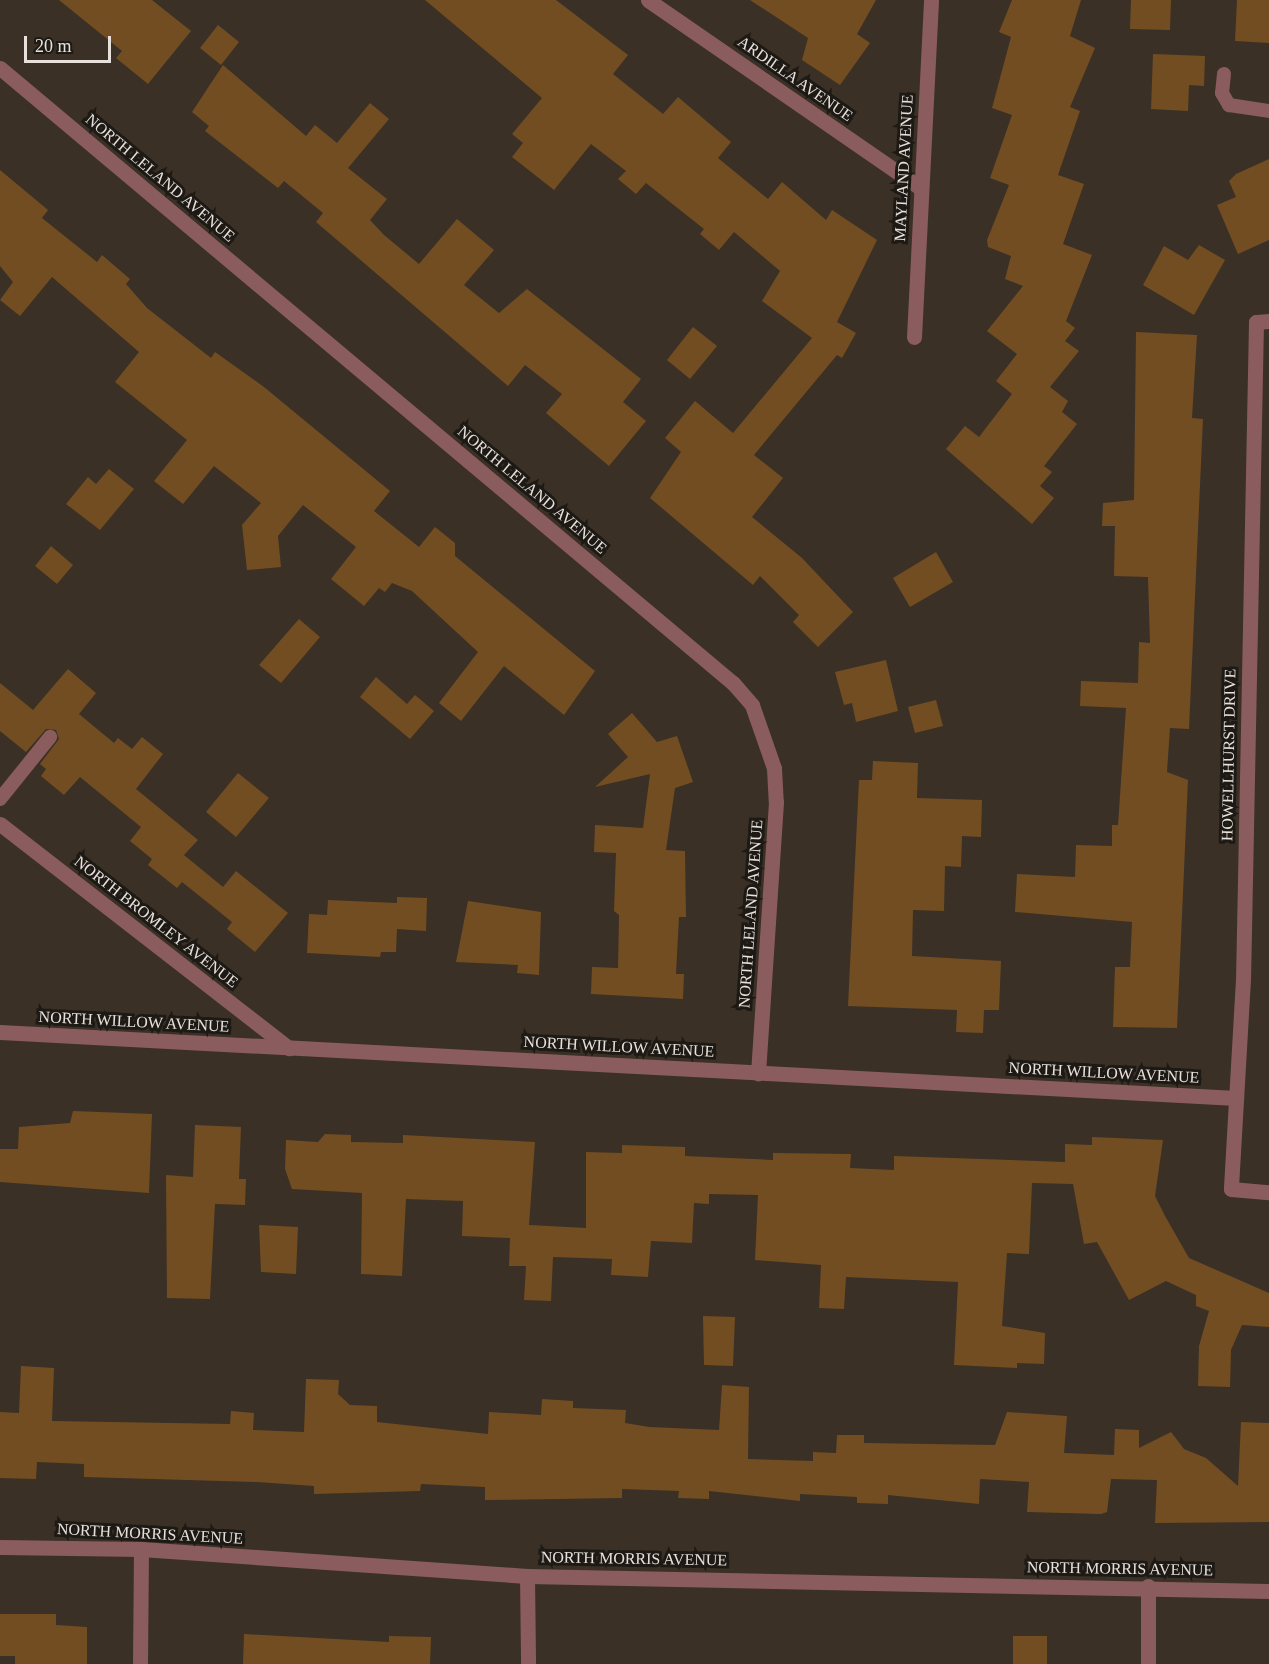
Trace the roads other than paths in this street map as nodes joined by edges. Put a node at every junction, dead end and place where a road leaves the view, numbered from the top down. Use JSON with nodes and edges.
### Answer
{"nodes":[{"id":1,"x":648,"y":0,"type":"edge"},
{"id":2,"x":931,"y":0,"type":"edge"},
{"id":3,"x":0,"y":68,"type":"edge"},
{"id":4,"x":1224,"y":74,"type":"dead end"},
{"id":5,"x":1269,"y":111,"type":"edge"},
{"id":6,"x":921,"y":188,"type":"junction"},
{"id":7,"x":1263,"y":322,"type":"edge"},
{"id":8,"x":914,"y":337,"type":"dead end"},
{"id":9,"x":50,"y":737,"type":"dead end"},
{"id":10,"x":0,"y":799,"type":"edge"},
{"id":11,"x":0,"y":824,"type":"edge"},
{"id":12,"x":0,"y":1032,"type":"edge"},
{"id":13,"x":289,"y":1048,"type":"junction"},
{"id":14,"x":758,"y":1072,"type":"junction"},
{"id":15,"x":1236,"y":1098,"type":"junction"},
{"id":16,"x":1269,"y":1192,"type":"edge"},
{"id":17,"x":0,"y":1547,"type":"edge"},
{"id":18,"x":141,"y":1549,"type":"junction"},
{"id":19,"x":527,"y":1576,"type":"junction"},
{"id":20,"x":1148,"y":1586,"type":"junction"},
{"id":21,"x":1269,"y":1591,"type":"edge"},
{"id":22,"x":140,"y":1664,"type":"edge"},
{"id":23,"x":528,"y":1664,"type":"edge"},
{"id":24,"x":1148,"y":1664,"type":"edge"}],
"edges":[{"from":1,"to":6,"type":"street","name":"ARDILLA AVENUE"},
{"from":2,"to":6,"type":"street","name":"MAYLAND AVENUE"},
{"from":3,"to":14,"type":"street","name":"NORTH LELAND AVENUE"},
{"from":4,"to":5,"type":"lane"},
{"from":6,"to":8,"type":"street","name":"MAYLAND AVENUE"},
{"from":7,"to":15,"type":"street","name":"HOWELLHURST DRIVE"},
{"from":9,"to":10,"type":"lane"},
{"from":11,"to":13,"type":"street","name":"NORTH BROMLEY AVENUE"},
{"from":12,"to":13,"type":"street","name":"NORTH WILLOW AVENUE"},
{"from":13,"to":14,"type":"street","name":"NORTH WILLOW AVENUE"},
{"from":14,"to":15,"type":"street","name":"NORTH WILLOW AVENUE"},
{"from":15,"to":16,"type":"street","name":"HOWELLHURST DRIVE"},
{"from":17,"to":18,"type":"street","name":"NORTH MORRIS AVENUE"},
{"from":18,"to":19,"type":"street","name":"NORTH MORRIS AVENUE"},
{"from":18,"to":22,"type":"street"},
{"from":19,"to":20,"type":"street","name":"NORTH MORRIS AVENUE"},
{"from":19,"to":23,"type":"street"},
{"from":20,"to":21,"type":"street","name":"NORTH MORRIS AVENUE"},
{"from":20,"to":24,"type":"street"}]}
